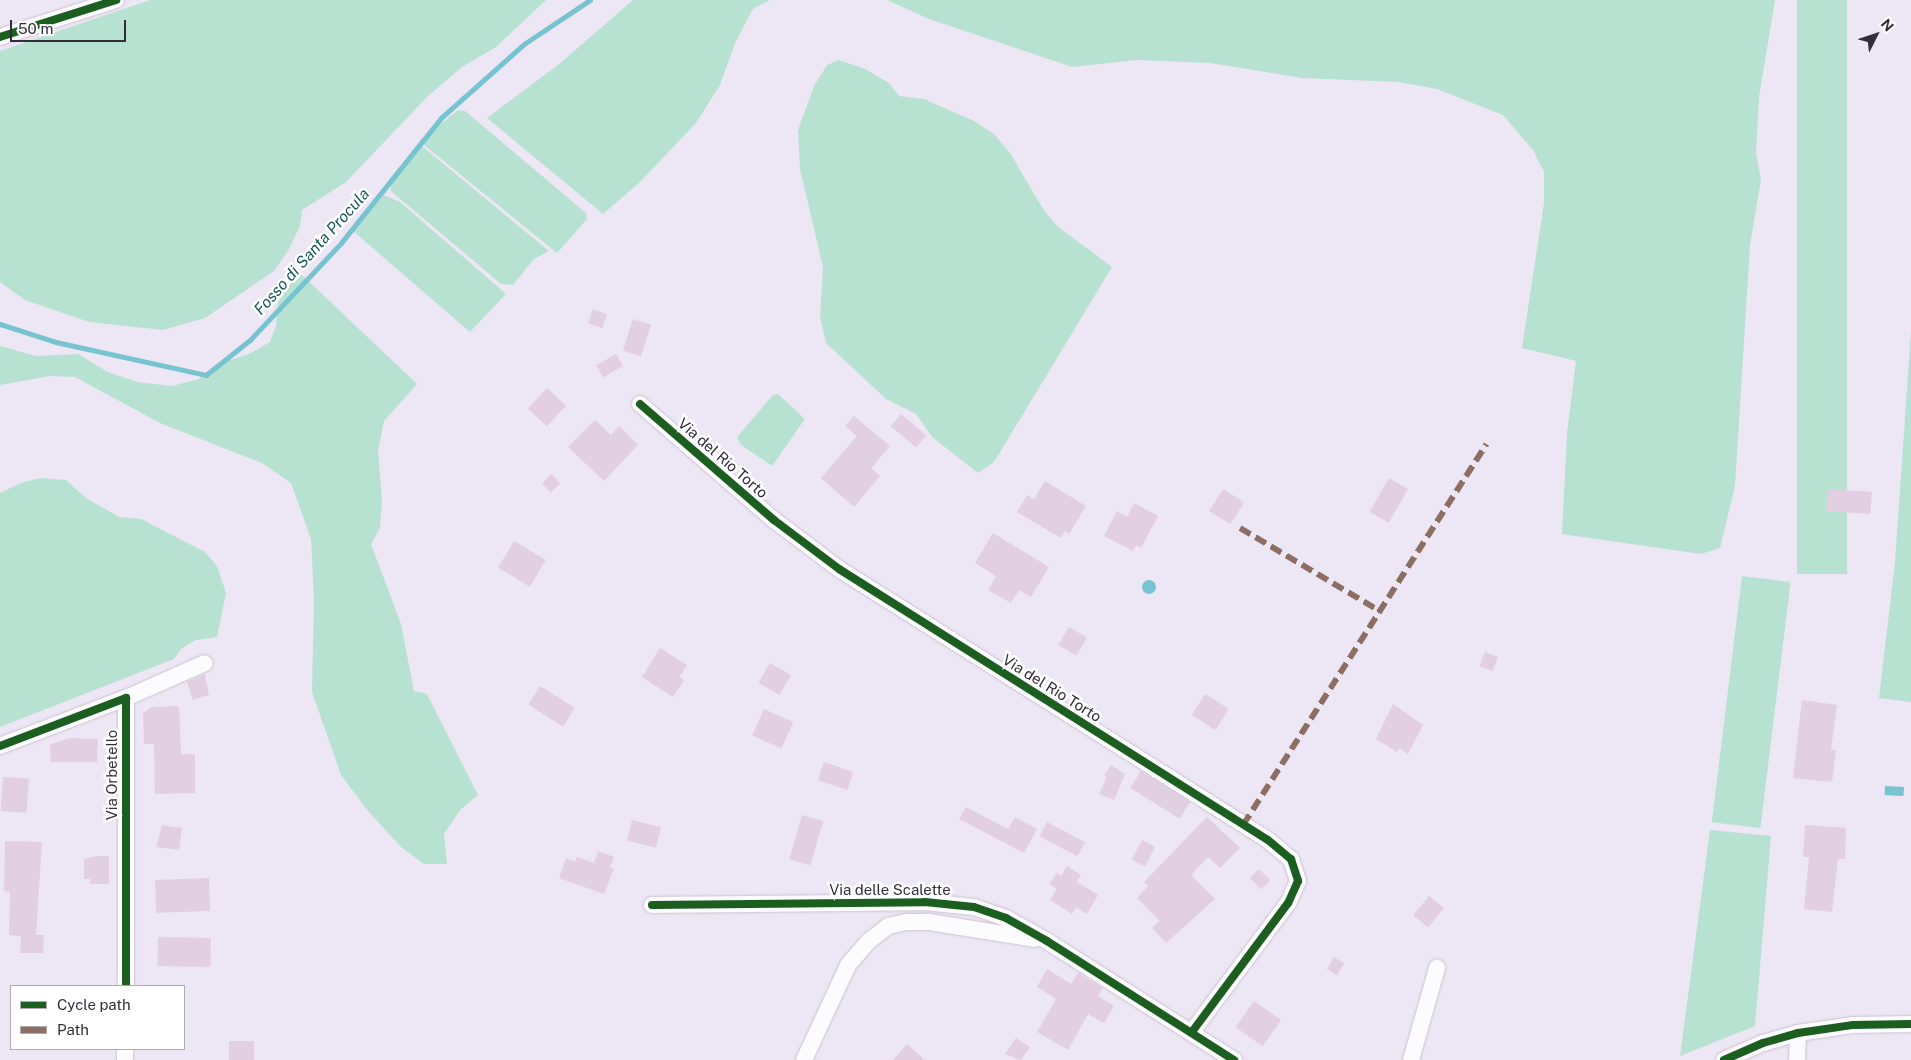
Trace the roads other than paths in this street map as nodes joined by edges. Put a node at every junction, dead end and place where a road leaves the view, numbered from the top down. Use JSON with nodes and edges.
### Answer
{"nodes":[{"id":1,"x":116,"y":0,"type":"edge"},
{"id":2,"x":0,"y":38,"type":"edge"},
{"id":3,"x":640,"y":404,"type":"dead end"},
{"id":4,"x":205,"y":664,"type":"dead end"},
{"id":5,"x":126,"y":698,"type":"junction"},
{"id":6,"x":0,"y":746,"type":"edge"},
{"id":7,"x":652,"y":905,"type":"dead end"},
{"id":8,"x":1047,"y":940,"type":"junction"},
{"id":9,"x":1437,"y":968,"type":"dead end"},
{"id":10,"x":126,"y":985,"type":"edge"},
{"id":11,"x":1911,"y":1024,"type":"edge"},
{"id":12,"x":1192,"y":1032,"type":"junction"},
{"id":13,"x":1798,"y":1033,"type":"junction"},
{"id":14,"x":804,"y":1060,"type":"edge"},
{"id":15,"x":1234,"y":1060,"type":"edge"},
{"id":16,"x":1411,"y":1060,"type":"edge"},
{"id":17,"x":1724,"y":1060,"type":"edge"},
{"id":18,"x":1796,"y":1060,"type":"edge"}],
"edges":[{"from":1,"to":2,"type":"street"},
{"from":3,"to":12,"type":"street","name":"Via del Rio Torto"},
{"from":4,"to":5,"type":"street"},
{"from":5,"to":6,"type":"street","name":"Via Orbetello"},
{"from":5,"to":10,"type":"street","name":"Via Orbetello"},
{"from":7,"to":8,"type":"street","name":"Via delle Scalette"},
{"from":8,"to":12,"type":"street","name":"Via delle Scalette"},
{"from":8,"to":14,"type":"street"},
{"from":9,"to":16,"type":"street"},
{"from":11,"to":13,"type":"street"},
{"from":12,"to":15,"type":"street","name":"Via delle Scalette"},
{"from":13,"to":17,"type":"street"},
{"from":13,"to":18,"type":"street"}]}
